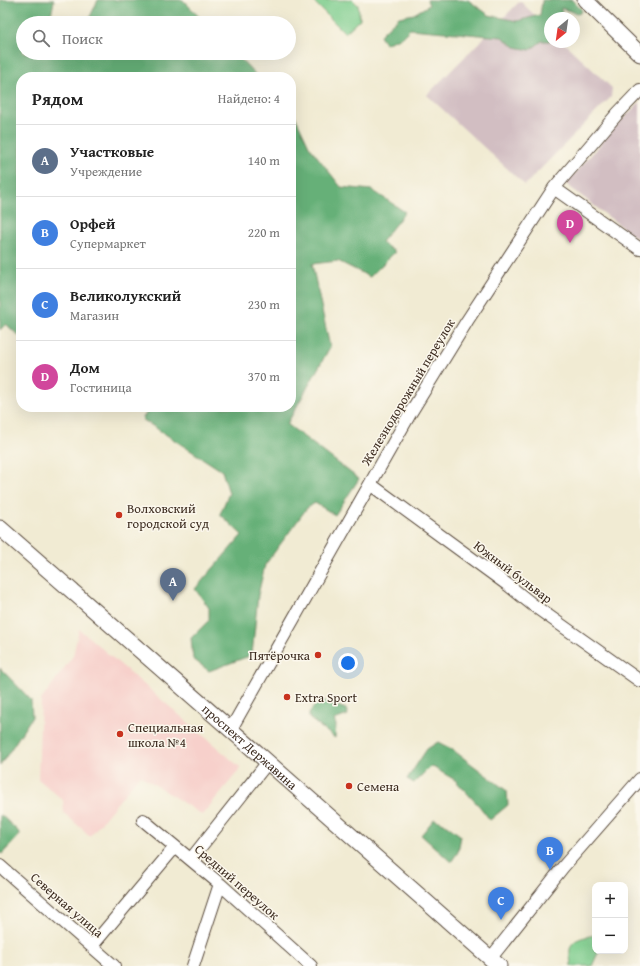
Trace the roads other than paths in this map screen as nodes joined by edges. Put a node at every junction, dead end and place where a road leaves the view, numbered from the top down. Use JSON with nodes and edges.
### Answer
{"nodes":[{"id":1,"x":584,"y":0,"type":"edge"},
{"id":2,"x":640,"y":54,"type":"edge"},
{"id":3,"x":640,"y":90,"type":"edge"},
{"id":4,"x":554,"y":188,"type":"junction"},
{"id":5,"x":640,"y":249,"type":"edge"},
{"id":6,"x":370,"y":484,"type":"junction"},
{"id":7,"x":0,"y":528,"type":"edge"},
{"id":8,"x":640,"y":681,"type":"edge"},
{"id":9,"x":231,"y":729,"type":"junction"},
{"id":10,"x":268,"y":762,"type":"junction"},
{"id":11,"x":640,"y":779,"type":"edge"},
{"id":12,"x":143,"y":820,"type":"dead end"},
{"id":13,"x":175,"y":847,"type":"junction"},
{"id":14,"x":191,"y":859,"type":"junction"},
{"id":15,"x":0,"y":866,"type":"edge"},
{"id":16,"x":220,"y":884,"type":"junction"},
{"id":17,"x":92,"y":946,"type":"junction"},
{"id":18,"x":494,"y":962,"type":"edge"},
{"id":19,"x":107,"y":964,"type":"edge"},
{"id":20,"x":193,"y":966,"type":"edge"},
{"id":21,"x":312,"y":966,"type":"edge"}],
"edges":[{"from":1,"to":2,"type":"main road"},
{"from":3,"to":4,"type":"street","name":"Железнодорожный переулок"},
{"from":4,"to":5,"type":"street"},
{"from":4,"to":6,"type":"street","name":"Железнодорожный переулок"},
{"from":6,"to":8,"type":"street","name":"Южный бульвар"},
{"from":6,"to":9,"type":"street","name":"Железнодорожный переулок"},
{"from":7,"to":9,"type":"main road","name":"проспект Державина"},
{"from":9,"to":10,"type":"main road","name":"проспект Державина"},
{"from":10,"to":14,"type":"street"},
{"from":10,"to":18,"type":"main road","name":"проспект Державина"},
{"from":11,"to":18,"type":"street"},
{"from":12,"to":13,"type":"street","name":"Средний переулок"},
{"from":13,"to":14,"type":"street","name":"Средний переулок"},
{"from":13,"to":17,"type":"street"},
{"from":14,"to":16,"type":"street","name":"Средний переулок"},
{"from":15,"to":17,"type":"street","name":"Северная улица"},
{"from":16,"to":20,"type":"street"},
{"from":16,"to":21,"type":"street","name":"Средний переулок"},
{"from":17,"to":19,"type":"street","name":"Северная улица"}]}
